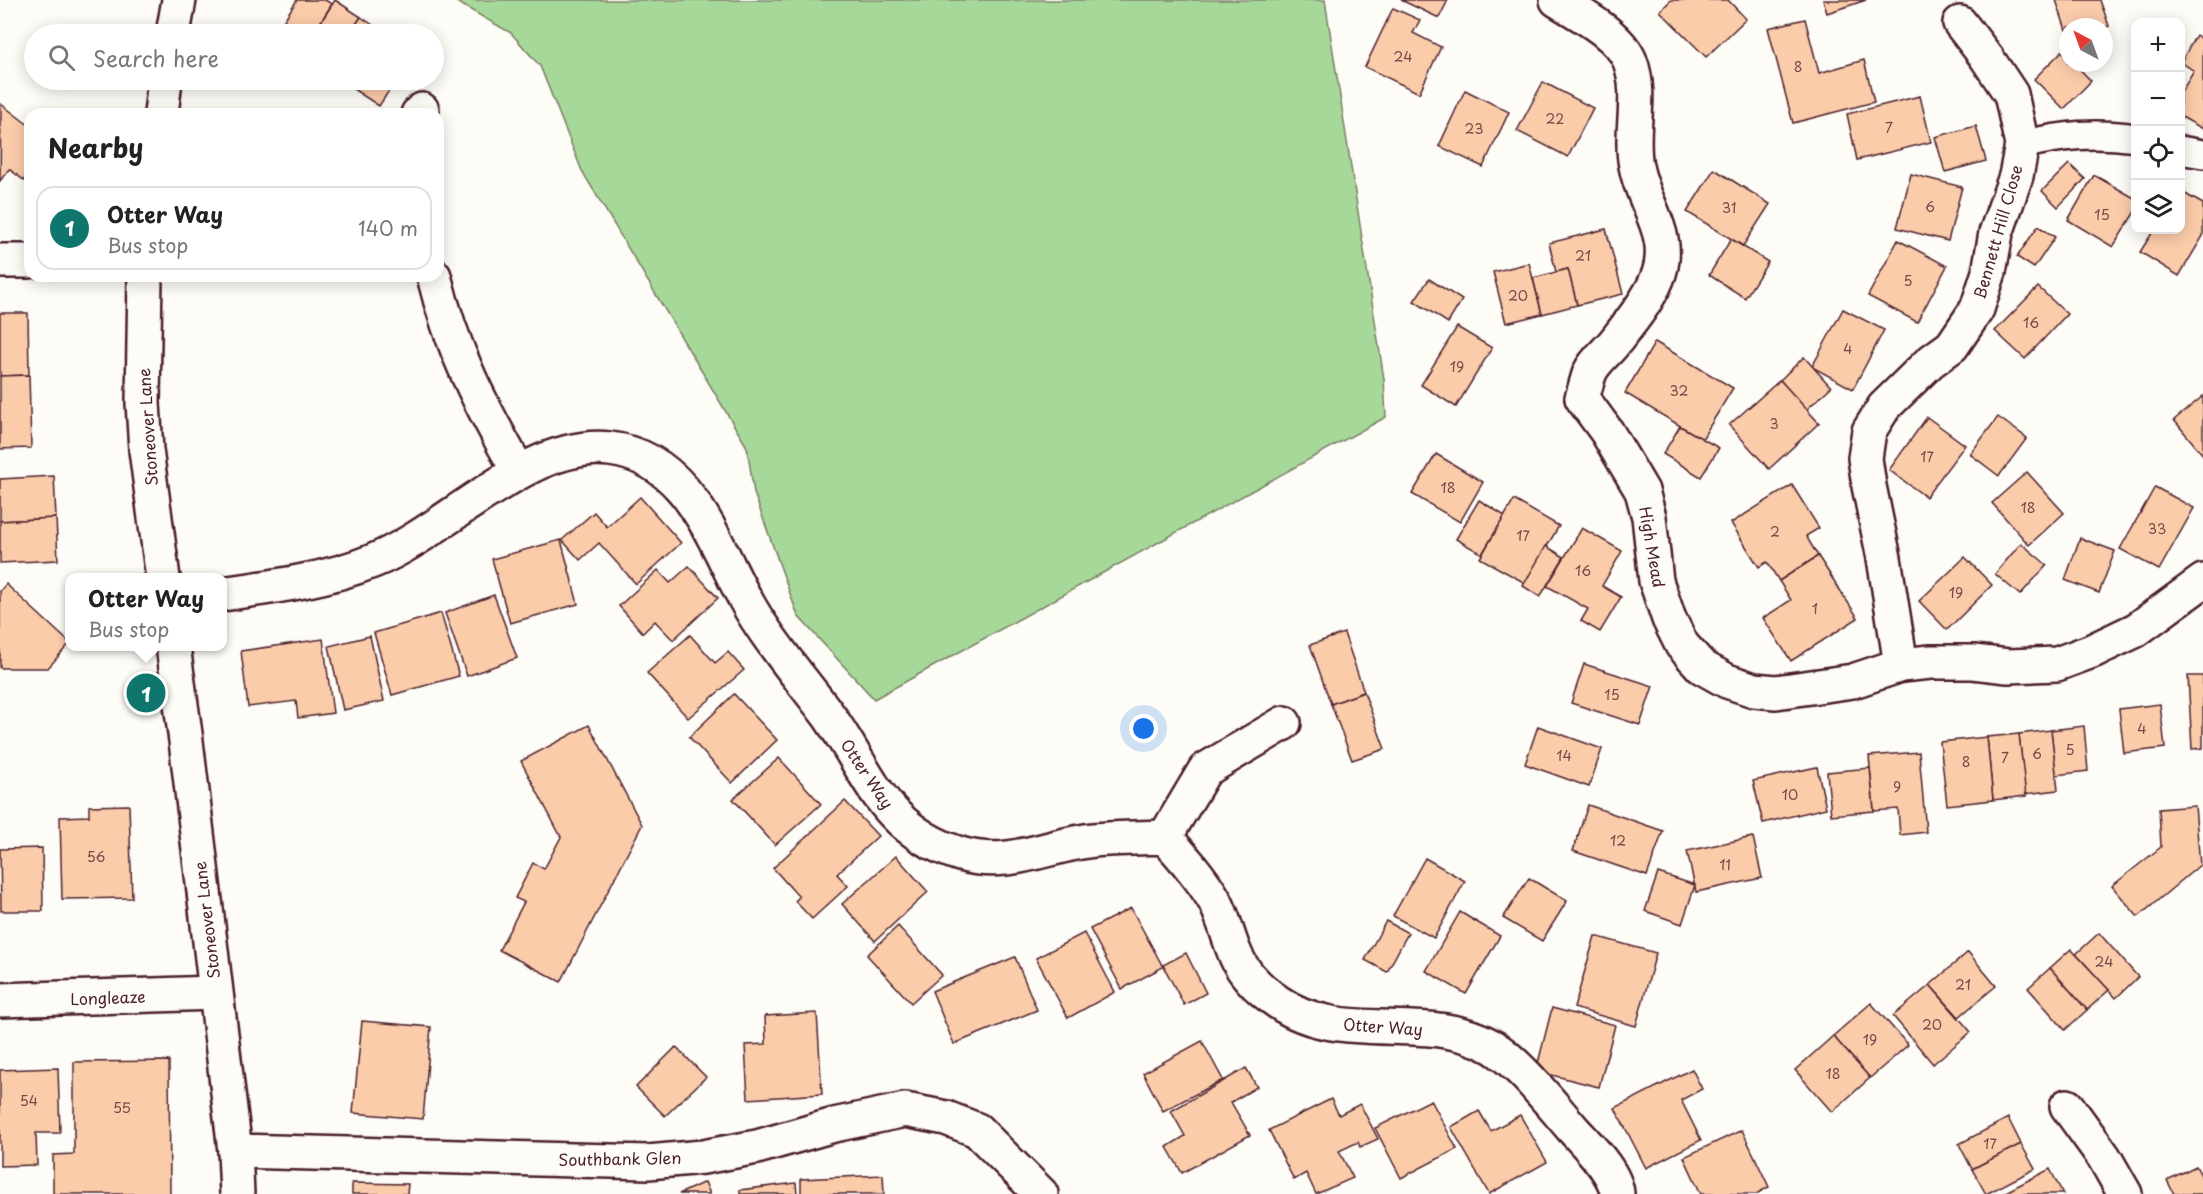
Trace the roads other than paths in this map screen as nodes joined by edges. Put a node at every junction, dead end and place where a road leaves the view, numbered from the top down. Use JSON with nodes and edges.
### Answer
{"nodes":[{"id":1,"x":179,"y":0,"type":"edge"},
{"id":2,"x":1557,"y":0,"type":"edge"},
{"id":3,"x":1960,"y":23,"type":"dead end"},
{"id":4,"x":175,"y":24,"type":"edge"},
{"id":5,"x":164,"y":90,"type":"edge"},
{"id":6,"x":162,"y":108,"type":"edge"},
{"id":7,"x":2131,"y":137,"type":"edge"},
{"id":8,"x":2022,"y":145,"type":"junction"},
{"id":9,"x":2185,"y":151,"type":"edge"},
{"id":10,"x":2203,"y":154,"type":"edge"},
{"id":11,"x":0,"y":261,"type":"edge"},
{"id":12,"x":24,"y":261,"type":"edge"},
{"id":13,"x":145,"y":282,"type":"edge"},
{"id":14,"x":436,"y":282,"type":"edge"},
{"id":15,"x":519,"y":472,"type":"junction"},
{"id":16,"x":162,"y":573,"type":"edge"},
{"id":17,"x":2203,"y":581,"type":"edge"},
{"id":18,"x":227,"y":593,"type":"edge"},
{"id":19,"x":174,"y":651,"type":"edge"},
{"id":20,"x":1901,"y":665,"type":"junction"},
{"id":21,"x":1284,"y":723,"type":"dead end"},
{"id":22,"x":1165,"y":837,"type":"junction"},
{"id":23,"x":216,"y":993,"type":"junction"},
{"id":24,"x":0,"y":1000,"type":"edge"},
{"id":25,"x":2067,"y":1106,"type":"dead end"},
{"id":26,"x":235,"y":1151,"type":"junction"},
{"id":27,"x":237,"y":1194,"type":"edge"},
{"id":28,"x":1041,"y":1194,"type":"edge"},
{"id":29,"x":1617,"y":1194,"type":"edge"},
{"id":30,"x":2125,"y":1194,"type":"edge"}],
"edges":[{"from":1,"to":4,"type":"street"},
{"from":2,"to":20,"type":"street","name":"High Mead"},
{"from":3,"to":8,"type":"street","name":"Bennett Hill Close"},
{"from":5,"to":6,"type":"street"},
{"from":7,"to":8,"type":"lane"},
{"from":8,"to":20,"type":"street","name":"Bennett Hill Close"},
{"from":9,"to":10,"type":"lane"},
{"from":11,"to":12,"type":"street"},
{"from":13,"to":16,"type":"street","name":"Stoneover Lane"},
{"from":14,"to":15,"type":"street"},
{"from":15,"to":18,"type":"street","name":"Otter Way"},
{"from":15,"to":22,"type":"street","name":"Otter Way"},
{"from":17,"to":20,"type":"street","name":"High Mead"},
{"from":19,"to":23,"type":"street","name":"Stoneover Lane"},
{"from":21,"to":22,"type":"street"},
{"from":22,"to":29,"type":"street","name":"Otter Way"},
{"from":23,"to":24,"type":"street","name":"Longleaze"},
{"from":23,"to":26,"type":"street","name":"Stoneover Lane"},
{"from":25,"to":30,"type":"street"},
{"from":26,"to":27,"type":"street","name":"Stoneover Lane"},
{"from":26,"to":28,"type":"street","name":"Southbank Glen"}]}
